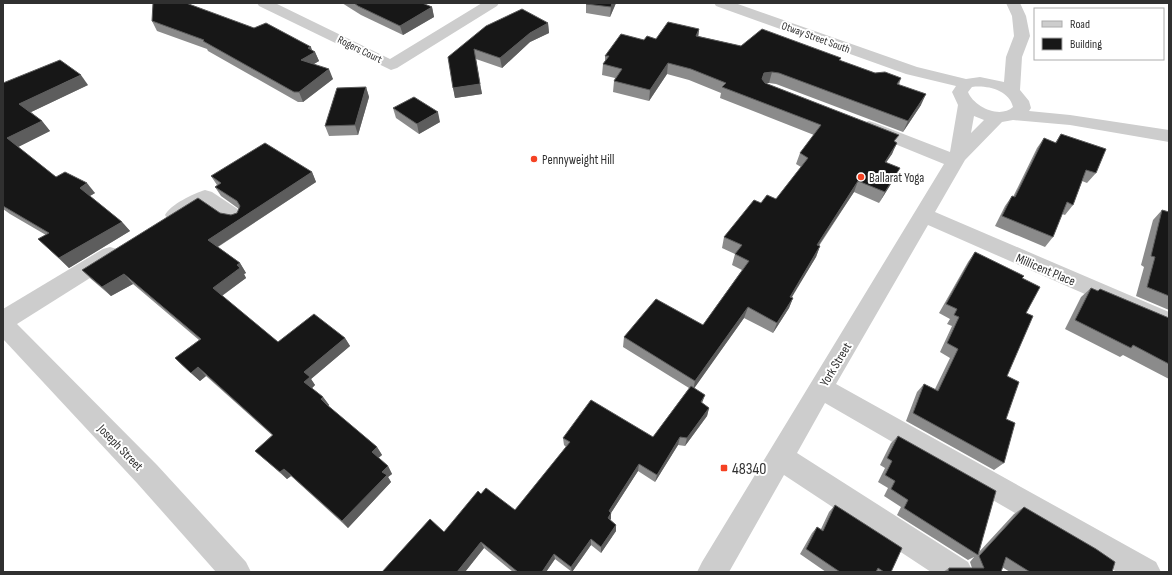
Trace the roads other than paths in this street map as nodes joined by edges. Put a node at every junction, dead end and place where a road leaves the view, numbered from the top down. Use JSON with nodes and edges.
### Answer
{"nodes":[{"id":1,"x":264,"y":3,"type":"edge"},
{"id":2,"x":492,"y":3,"type":"edge"},
{"id":3,"x":721,"y":3,"type":"edge"},
{"id":4,"x":1013,"y":3,"type":"edge"},
{"id":5,"x":1014,"y":57,"type":"junction"},
{"id":6,"x":969,"y":92,"type":"junction"},
{"id":7,"x":1011,"y":106,"type":"junction"},
{"id":8,"x":856,"y":122,"type":"edge"},
{"id":9,"x":1169,"y":136,"type":"edge"},
{"id":10,"x":956,"y":158,"type":"junction"},
{"id":11,"x":923,"y":215,"type":"junction"},
{"id":12,"x":235,"y":217,"type":"edge"},
{"id":13,"x":158,"y":226,"type":"edge"},
{"id":14,"x":124,"y":247,"type":"edge"},
{"id":15,"x":1169,"y":322,"type":"edge"},
{"id":16,"x":3,"y":323,"type":"edge"},
{"id":17,"x":821,"y":388,"type":"junction"},
{"id":18,"x":779,"y":457,"type":"junction"},
{"id":19,"x":236,"y":572,"type":"edge"},
{"id":20,"x":712,"y":572,"type":"edge"},
{"id":21,"x":958,"y":572,"type":"edge"},
{"id":22,"x":1146,"y":572,"type":"edge"}],
"edges":[{"from":1,"to":2,"type":"street","name":"Rogers Court"},
{"from":3,"to":6,"type":"street","name":"Otway Street South"},
{"from":4,"to":5,"type":"street"},
{"from":5,"to":6,"type":"street"},
{"from":5,"to":7,"type":"street"},
{"from":6,"to":7,"type":"street"},
{"from":6,"to":7,"type":"street"},
{"from":6,"to":10,"type":"street","name":"York Street"},
{"from":7,"to":9,"type":"street"},
{"from":7,"to":10,"type":"street","name":"York Street"},
{"from":8,"to":10,"type":"street"},
{"from":10,"to":11,"type":"street","name":"York Street"},
{"from":11,"to":15,"type":"street","name":"Millicent Place"},
{"from":11,"to":17,"type":"street","name":"York Street"},
{"from":12,"to":13,"type":"street"},
{"from":14,"to":16,"type":"street"},
{"from":16,"to":19,"type":"street","name":"Joseph Street"},
{"from":17,"to":18,"type":"street","name":"York Street"},
{"from":17,"to":22,"type":"street"},
{"from":18,"to":20,"type":"street","name":"York Street"},
{"from":18,"to":21,"type":"street"}]}
